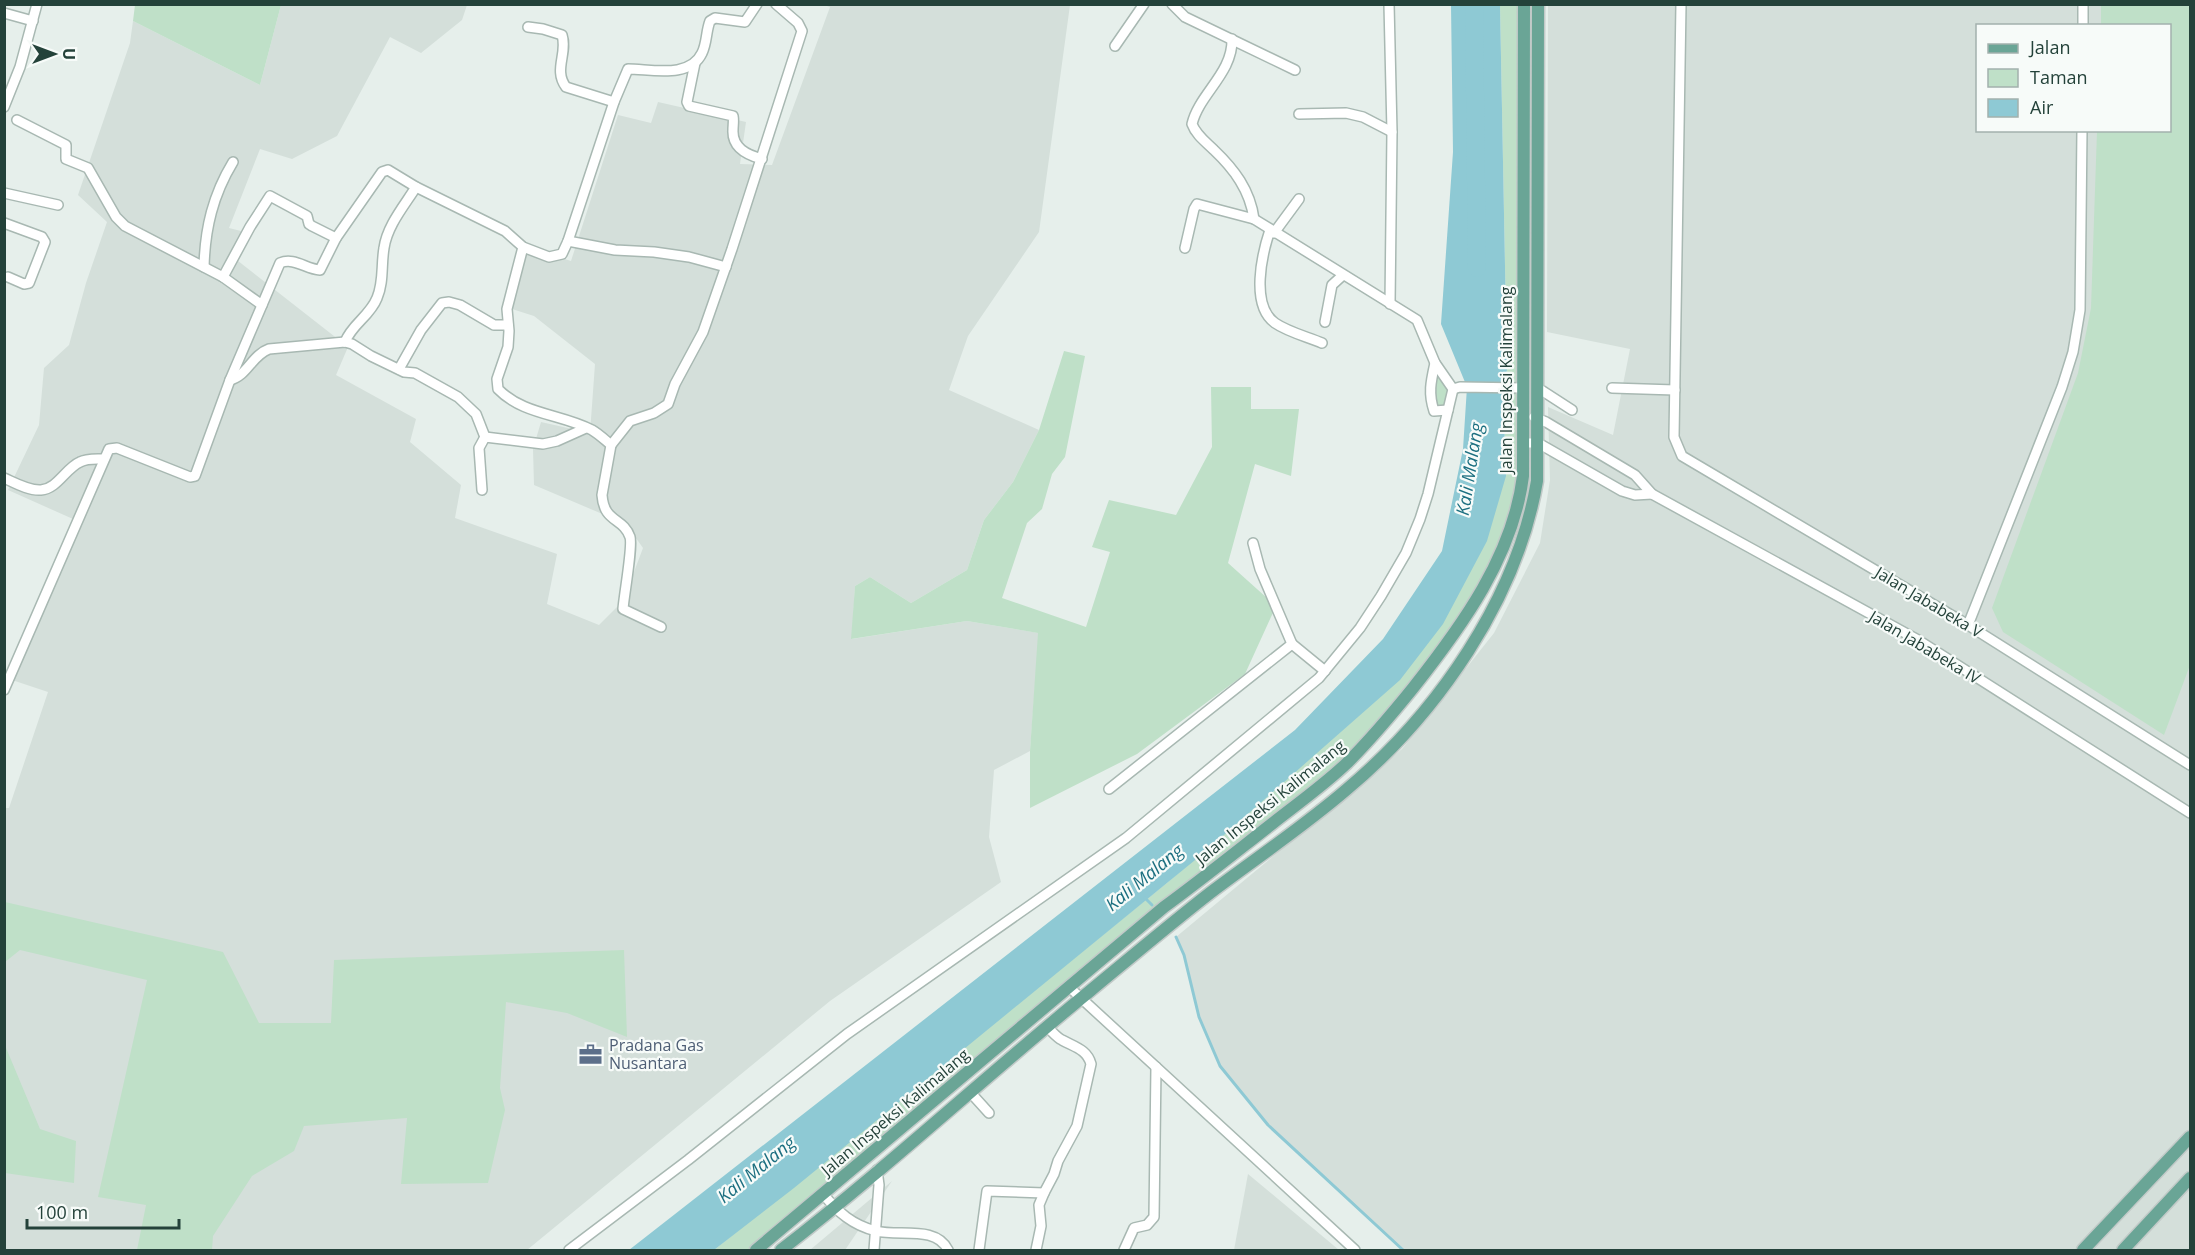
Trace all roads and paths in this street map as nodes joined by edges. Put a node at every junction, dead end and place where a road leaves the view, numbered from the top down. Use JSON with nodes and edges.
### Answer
{"nodes":[{"id":1,"x":37,"y":4,"type":"edge"},
{"id":2,"x":757,"y":4,"type":"edge"},
{"id":3,"x":776,"y":4,"type":"edge"},
{"id":4,"x":1144,"y":4,"type":"edge"},
{"id":5,"x":1172,"y":4,"type":"edge"},
{"id":6,"x":1389,"y":4,"type":"edge"},
{"id":7,"x":1524,"y":4,"type":"edge"},
{"id":8,"x":1538,"y":4,"type":"edge"},
{"id":9,"x":1681,"y":4,"type":"edge"},
{"id":10,"x":2083,"y":4,"type":"edge"},
{"id":11,"x":4,"y":13,"type":"edge"},
{"id":12,"x":33,"y":21,"type":"junction"},
{"id":13,"x":2083,"y":24,"type":"edge"},
{"id":14,"x":528,"y":27,"type":"dead end"},
{"id":15,"x":1232,"y":39,"type":"junction"},
{"id":16,"x":1115,"y":46,"type":"dead end"},
{"id":17,"x":695,"y":63,"type":"junction"},
{"id":18,"x":1295,"y":70,"type":"dead end"},
{"id":19,"x":614,"y":102,"type":"junction"},
{"id":20,"x":4,"y":107,"type":"edge"},
{"id":21,"x":1299,"y":114,"type":"dead end"},
{"id":22,"x":17,"y":120,"type":"dead end"},
{"id":23,"x":1392,"y":132,"type":"junction"},
{"id":24,"x":2082,"y":132,"type":"edge"},
{"id":25,"x":762,"y":159,"type":"junction"},
{"id":26,"x":233,"y":162,"type":"dead end"},
{"id":27,"x":416,"y":187,"type":"junction"},
{"id":28,"x":4,"y":193,"type":"edge"},
{"id":29,"x":1299,"y":199,"type":"dead end"},
{"id":30,"x":58,"y":205,"type":"dead end"},
{"id":31,"x":1254,"y":219,"type":"junction"},
{"id":32,"x":4,"y":223,"type":"edge"},
{"id":33,"x":1272,"y":232,"type":"junction"},
{"id":34,"x":336,"y":238,"type":"junction"},
{"id":35,"x":568,"y":241,"type":"junction"},
{"id":36,"x":523,"y":247,"type":"junction"},
{"id":37,"x":1185,"y":248,"type":"dead end"},
{"id":38,"x":204,"y":267,"type":"junction"},
{"id":39,"x":726,"y":267,"type":"junction"},
{"id":40,"x":1343,"y":275,"type":"junction"},
{"id":41,"x":8,"y":277,"type":"dead end"},
{"id":42,"x":223,"y":277,"type":"junction"},
{"id":43,"x":262,"y":304,"type":"junction"},
{"id":44,"x":1390,"y":304,"type":"junction"},
{"id":45,"x":1325,"y":322,"type":"dead end"},
{"id":46,"x":508,"y":325,"type":"junction"},
{"id":47,"x":345,"y":342,"type":"junction"},
{"id":48,"x":1322,"y":343,"type":"dead end"},
{"id":49,"x":1435,"y":363,"type":"junction"},
{"id":50,"x":399,"y":369,"type":"junction"},
{"id":51,"x":230,"y":380,"type":"junction"},
{"id":52,"x":1523,"y":388,"type":"junction"},
{"id":53,"x":1538,"y":388,"type":"junction"},
{"id":54,"x":1612,"y":388,"type":"dead end"},
{"id":55,"x":1453,"y":389,"type":"junction"},
{"id":56,"x":1675,"y":390,"type":"junction"},
{"id":57,"x":1448,"y":410,"type":"junction"},
{"id":58,"x":1572,"y":410,"type":"dead end"},
{"id":59,"x":1523,"y":417,"type":"junction"},
{"id":60,"x":1538,"y":418,"type":"junction"},
{"id":61,"x":586,"y":428,"type":"junction"},
{"id":62,"x":485,"y":437,"type":"junction"},
{"id":63,"x":1523,"y":442,"type":"junction"},
{"id":64,"x":1538,"y":443,"type":"junction"},
{"id":65,"x":611,"y":445,"type":"junction"},
{"id":66,"x":104,"y":459,"type":"junction"},
{"id":67,"x":1538,"y":466,"type":"junction"},
{"id":68,"x":1523,"y":467,"type":"junction"},
{"id":69,"x":4,"y":478,"type":"edge"},
{"id":70,"x":482,"y":490,"type":"dead end"},
{"id":71,"x":1652,"y":494,"type":"junction"},
{"id":72,"x":1253,"y":543,"type":"dead end"},
{"id":73,"x":1968,"y":625,"type":"junction"},
{"id":74,"x":661,"y":627,"type":"dead end"},
{"id":75,"x":1292,"y":645,"type":"junction"},
{"id":76,"x":1325,"y":671,"type":"junction"},
{"id":77,"x":4,"y":690,"type":"edge"},
{"id":78,"x":1360,"y":749,"type":"junction"},
{"id":79,"x":1374,"y":764,"type":"junction"},
{"id":80,"x":2190,"y":765,"type":"edge"},
{"id":81,"x":1109,"y":789,"type":"dead end"},
{"id":82,"x":2190,"y":813,"type":"edge"},
{"id":83,"x":1069,"y":987,"type":"junction"},
{"id":84,"x":1081,"y":998,"type":"junction"},
{"id":85,"x":1047,"y":1027,"type":"junction"},
{"id":86,"x":984,"y":1058,"type":"junction"},
{"id":87,"x":1156,"y":1067,"type":"junction"},
{"id":88,"x":995,"y":1071,"type":"junction"},
{"id":89,"x":970,"y":1092,"type":"junction"},
{"id":90,"x":989,"y":1113,"type":"dead end"},
{"id":91,"x":910,"y":1121,"type":"junction"},
{"id":92,"x":921,"y":1133,"type":"junction"},
{"id":93,"x":2190,"y":1137,"type":"edge"},
{"id":94,"x":877,"y":1170,"type":"junction"},
{"id":95,"x":2190,"y":1178,"type":"edge"},
{"id":96,"x":1044,"y":1193,"type":"junction"},
{"id":97,"x":823,"y":1194,"type":"junction"},
{"id":98,"x":835,"y":1208,"type":"junction"},
{"id":99,"x":877,"y":1231,"type":"junction"},
{"id":100,"x":568,"y":1251,"type":"edge"},
{"id":101,"x":756,"y":1251,"type":"edge"},
{"id":102,"x":781,"y":1251,"type":"edge"},
{"id":103,"x":874,"y":1251,"type":"edge"},
{"id":104,"x":948,"y":1251,"type":"edge"},
{"id":105,"x":979,"y":1251,"type":"edge"},
{"id":106,"x":1036,"y":1251,"type":"edge"},
{"id":107,"x":1124,"y":1251,"type":"edge"},
{"id":108,"x":1355,"y":1251,"type":"edge"},
{"id":109,"x":2083,"y":1251,"type":"edge"},
{"id":110,"x":2123,"y":1251,"type":"edge"}],
"edges":[{"from":1,"to":12,"type":"street"},
{"from":2,"to":17,"type":"street"},
{"from":3,"to":25,"type":"street"},
{"from":4,"to":16,"type":"street"},
{"from":5,"to":15,"type":"street"},
{"from":6,"to":23,"type":"street"},
{"from":7,"to":52,"type":"main road","name":"Jalan Inspeksi Kalimalang"},
{"from":8,"to":53,"type":"main road","name":"Jalan Inspeksi Kalimalang"},
{"from":9,"to":56,"type":"street"},
{"from":10,"to":13,"type":"street"},
{"from":11,"to":12,"type":"street"},
{"from":12,"to":20,"type":"street"},
{"from":14,"to":19,"type":"street"},
{"from":15,"to":18,"type":"street"},
{"from":15,"to":31,"type":"street"},
{"from":17,"to":19,"type":"street"},
{"from":17,"to":25,"type":"street"},
{"from":19,"to":35,"type":"street"},
{"from":21,"to":23,"type":"street"},
{"from":22,"to":38,"type":"street"},
{"from":23,"to":44,"type":"street"},
{"from":24,"to":73,"type":"street"},
{"from":25,"to":39,"type":"street"},
{"from":26,"to":38,"type":"street"},
{"from":27,"to":34,"type":"street"},
{"from":27,"to":36,"type":"street"},
{"from":27,"to":47,"type":"street"},
{"from":28,"to":30,"type":"street"},
{"from":29,"to":33,"type":"street"},
{"from":31,"to":33,"type":"street"},
{"from":31,"to":37,"type":"street"},
{"from":32,"to":41,"type":"street"},
{"from":33,"to":40,"type":"street"},
{"from":33,"to":48,"type":"street"},
{"from":34,"to":42,"type":"street"},
{"from":34,"to":43,"type":"street"},
{"from":35,"to":36,"type":"street"},
{"from":35,"to":39,"type":"street"},
{"from":36,"to":46,"type":"street"},
{"from":38,"to":42,"type":"street"},
{"from":39,"to":65,"type":"street"},
{"from":40,"to":44,"type":"street"},
{"from":40,"to":45,"type":"street"},
{"from":42,"to":43,"type":"street"},
{"from":43,"to":51,"type":"street"},
{"from":44,"to":49,"type":"street"},
{"from":46,"to":50,"type":"street"},
{"from":46,"to":61,"type":"street"},
{"from":47,"to":50,"type":"street"},
{"from":47,"to":51,"type":"street"},
{"from":49,"to":55,"type":"street"},
{"from":49,"to":57,"type":"street"},
{"from":50,"to":62,"type":"street"},
{"from":51,"to":66,"type":"street"},
{"from":52,"to":55,"type":"street"},
{"from":52,"to":59,"type":"main road","name":"Jalan Inspeksi Kalimalang"},
{"from":53,"to":58,"type":"street"},
{"from":53,"to":60,"type":"main road","name":"Jalan Inspeksi Kalimalang"},
{"from":54,"to":56,"type":"street"},
{"from":55,"to":57,"type":"street"},
{"from":56,"to":73,"type":"street","name":"Jalan Jababeka V"},
{"from":57,"to":76,"type":"street"},
{"from":59,"to":60,"type":"street","name":"Jalan Jababeka IV"},
{"from":59,"to":63,"type":"main road","name":"Jalan Inspeksi Kalimalang"},
{"from":60,"to":64,"type":"main road","name":"Jalan Inspeksi Kalimalang"},
{"from":60,"to":71,"type":"street","name":"Jalan Jababeka IV"},
{"from":61,"to":62,"type":"street"},
{"from":61,"to":65,"type":"street"},
{"from":62,"to":70,"type":"street"},
{"from":63,"to":64,"type":"street","name":"Jalan Jababeka IV"},
{"from":63,"to":68,"type":"main road","name":"Jalan Inspeksi Kalimalang"},
{"from":64,"to":67,"type":"main road","name":"Jalan Inspeksi Kalimalang"},
{"from":64,"to":71,"type":"street","name":"Jalan Jababeka IV"},
{"from":65,"to":74,"type":"street"},
{"from":66,"to":69,"type":"street"},
{"from":66,"to":77,"type":"street"},
{"from":67,"to":68,"type":"main road"},
{"from":67,"to":79,"type":"main road","name":"Jalan Inspeksi Kalimalang"},
{"from":68,"to":78,"type":"main road","name":"Jalan Inspeksi Kalimalang"},
{"from":71,"to":82,"type":"street","name":"Jalan Jababeka IV"},
{"from":72,"to":75,"type":"street"},
{"from":73,"to":80,"type":"street","name":"Jalan Jababeka V"},
{"from":75,"to":76,"type":"street"},
{"from":75,"to":81,"type":"street"},
{"from":76,"to":100,"type":"street"},
{"from":78,"to":79,"type":"main road"},
{"from":78,"to":83,"type":"main road","name":"Jalan Inspeksi Kalimalang"},
{"from":79,"to":84,"type":"main road","name":"Jalan Inspeksi Kalimalang"},
{"from":83,"to":84,"type":"street"},
{"from":83,"to":86,"type":"main road","name":"Jalan Inspeksi Kalimalang"},
{"from":84,"to":85,"type":"main road","name":"Jalan Inspeksi Kalimalang"},
{"from":84,"to":87,"type":"street"},
{"from":85,"to":88,"type":"main road","name":"Jalan Inspeksi Kalimalang"},
{"from":85,"to":96,"type":"street"},
{"from":86,"to":88,"type":"main road"},
{"from":86,"to":91,"type":"main road","name":"Jalan Inspeksi Kalimalang"},
{"from":87,"to":107,"type":"street"},
{"from":87,"to":108,"type":"street"},
{"from":88,"to":89,"type":"main road","name":"Jalan Inspeksi Kalimalang"},
{"from":89,"to":90,"type":"street"},
{"from":89,"to":92,"type":"main road","name":"Jalan Inspeksi Kalimalang"},
{"from":91,"to":92,"type":"main road"},
{"from":91,"to":97,"type":"main road","name":"Jalan Inspeksi Kalimalang"},
{"from":92,"to":94,"type":"main road","name":"Jalan Inspeksi Kalimalang"},
{"from":93,"to":109,"type":"main road"},
{"from":94,"to":98,"type":"main road","name":"Jalan Inspeksi Kalimalang"},
{"from":94,"to":99,"type":"street"},
{"from":95,"to":110,"type":"main road"},
{"from":96,"to":105,"type":"street"},
{"from":96,"to":106,"type":"street"},
{"from":97,"to":98,"type":"street"},
{"from":97,"to":101,"type":"main road","name":"Jalan Inspeksi Kalimalang"},
{"from":98,"to":99,"type":"street"},
{"from":98,"to":102,"type":"main road","name":"Jalan Inspeksi Kalimalang"},
{"from":99,"to":103,"type":"street"},
{"from":99,"to":104,"type":"street"}]}
